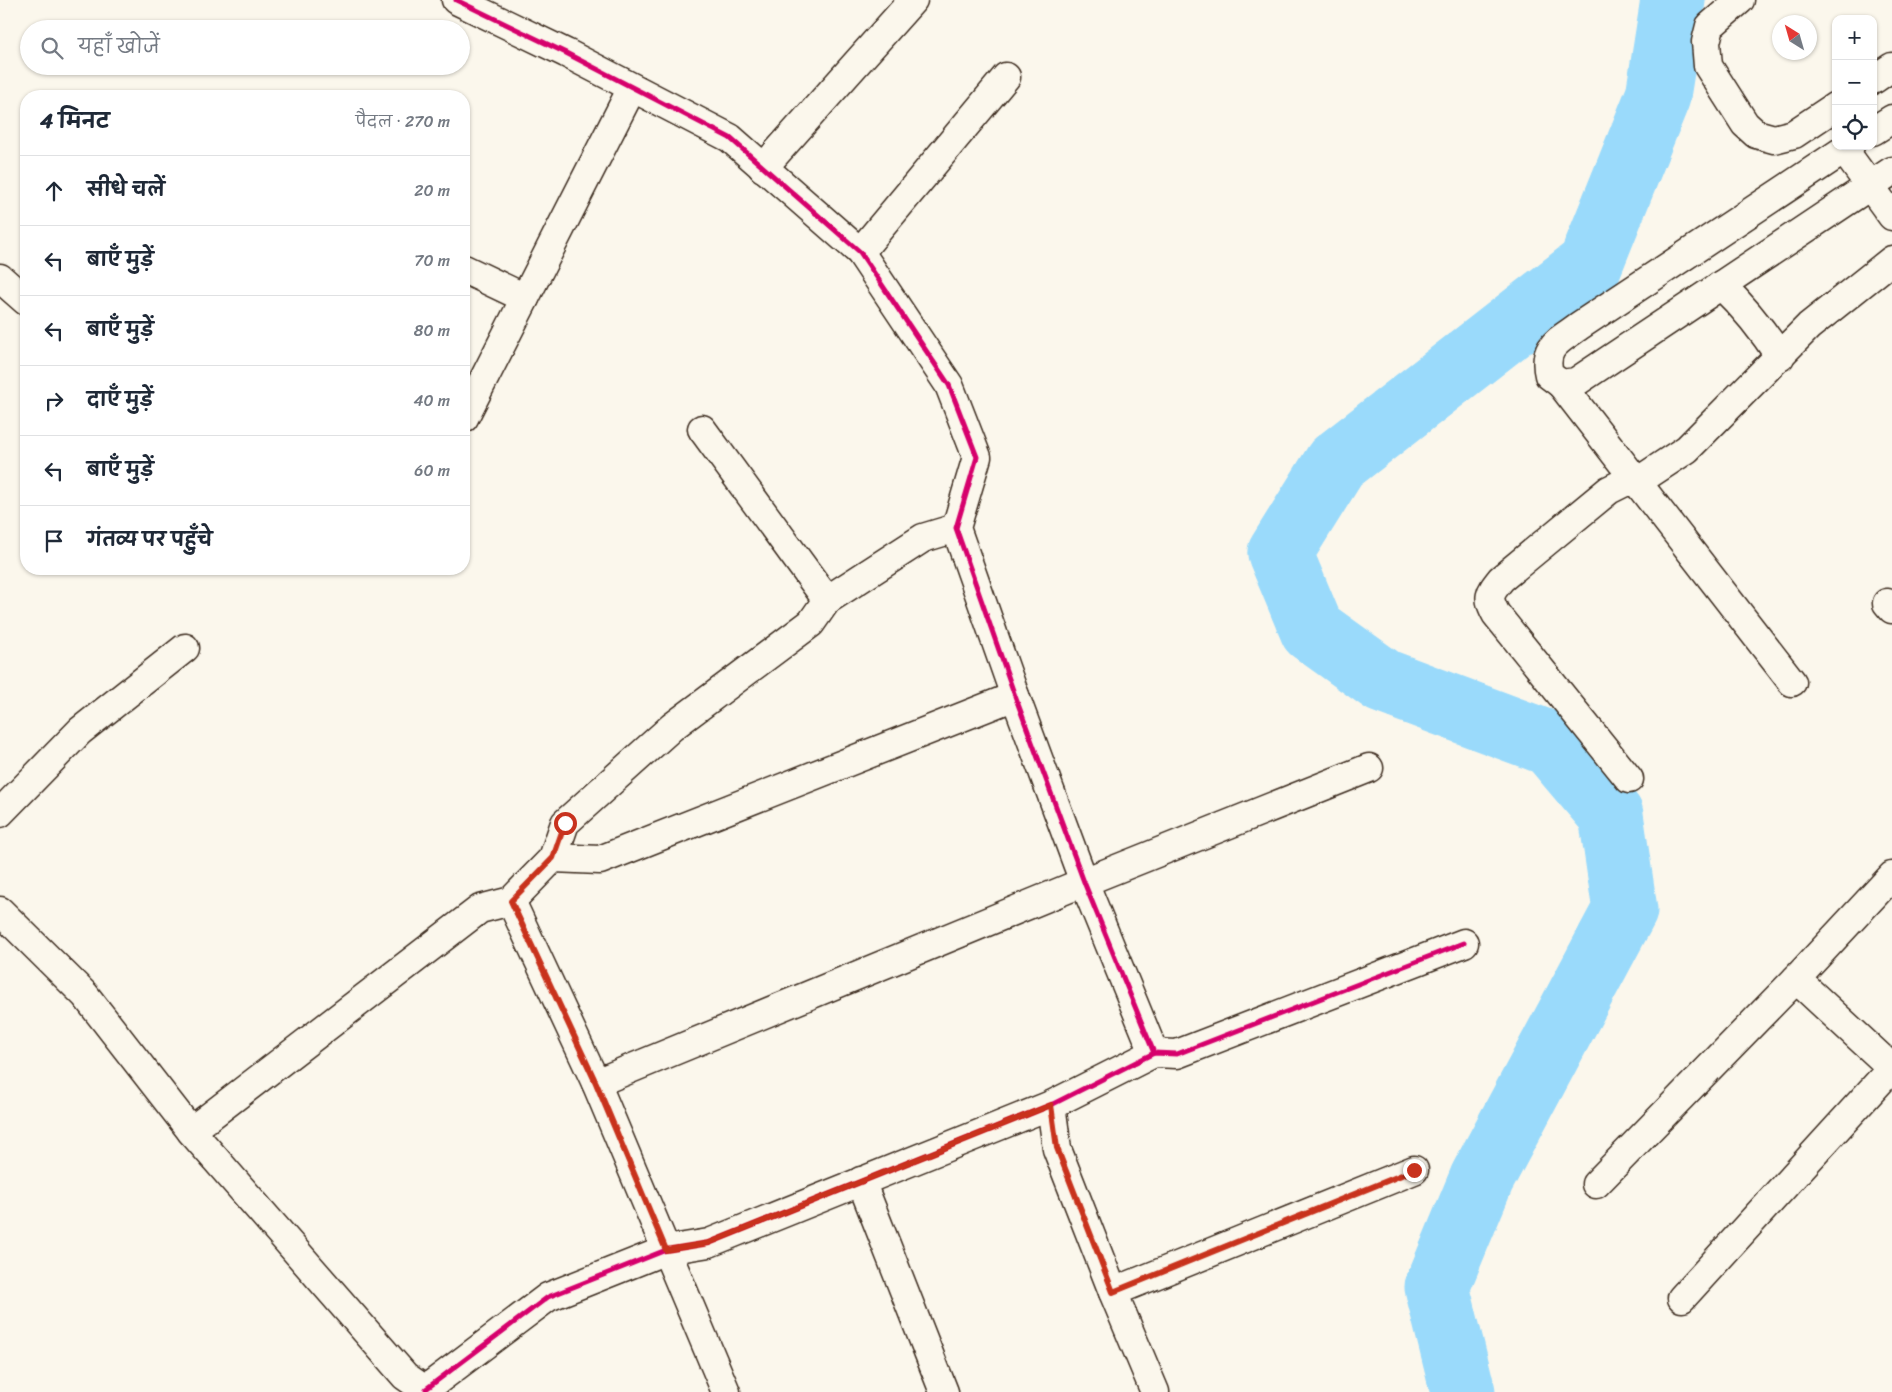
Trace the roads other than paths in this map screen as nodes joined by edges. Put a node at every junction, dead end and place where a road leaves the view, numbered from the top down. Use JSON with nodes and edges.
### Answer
{"nodes":[{"id":1,"x":456,"y":0,"type":"edge"},
{"id":2,"x":913,"y":0,"type":"edge"},
{"id":3,"x":1740,"y":0,"type":"edge"},
{"id":4,"x":1892,"y":67,"type":"edge"},
{"id":5,"x":1877,"y":77,"type":"edge"},
{"id":6,"x":1006,"y":78,"type":"dead end"},
{"id":7,"x":632,"y":88,"type":"junction"},
{"id":8,"x":1832,"y":109,"type":"edge"},
{"id":9,"x":1892,"y":119,"type":"edge"},
{"id":10,"x":1877,"y":128,"type":"edge"},
{"id":11,"x":1844,"y":150,"type":"edge"},
{"id":12,"x":1848,"y":150,"type":"edge"},
{"id":13,"x":763,"y":168,"type":"junction"},
{"id":14,"x":1892,"y":171,"type":"edge"},
{"id":15,"x":1869,"y":186,"type":"junction"},
{"id":16,"x":1892,"y":216,"type":"edge"},
{"id":17,"x":860,"y":252,"type":"junction"},
{"id":18,"x":1892,"y":260,"type":"edge"},
{"id":19,"x":470,"y":272,"type":"edge"},
{"id":20,"x":0,"y":278,"type":"edge"},
{"id":21,"x":1721,"y":285,"type":"junction"},
{"id":22,"x":20,"y":296,"type":"edge"},
{"id":23,"x":525,"y":298,"type":"junction"},
{"id":24,"x":1780,"y":357,"type":"junction"},
{"id":25,"x":1561,"y":384,"type":"junction"},
{"id":26,"x":470,"y":406,"type":"edge"},
{"id":27,"x":702,"y":430,"type":"dead end"},
{"id":28,"x":1637,"y":482,"type":"junction"},
{"id":29,"x":956,"y":528,"type":"junction"},
{"id":30,"x":827,"y":600,"type":"junction"},
{"id":31,"x":185,"y":648,"type":"dead end"},
{"id":32,"x":1792,"y":682,"type":"dead end"},
{"id":33,"x":1015,"y":696,"type":"junction"},
{"id":34,"x":1369,"y":768,"type":"dead end"},
{"id":35,"x":1629,"y":779,"type":"dead end"},
{"id":36,"x":0,"y":813,"type":"edge"},
{"id":37,"x":553,"y":858,"type":"junction"},
{"id":38,"x":1892,"y":876,"type":"edge"},
{"id":39,"x":1084,"y":882,"type":"junction"},
{"id":40,"x":511,"y":901,"type":"junction"},
{"id":41,"x":0,"y":911,"type":"edge"},
{"id":42,"x":1464,"y":943,"type":"dead end"},
{"id":43,"x":1796,"y":979,"type":"junction"},
{"id":44,"x":1154,"y":1053,"type":"junction"},
{"id":45,"x":1892,"y":1068,"type":"edge"},
{"id":46,"x":596,"y":1083,"type":"junction"},
{"id":47,"x":1051,"y":1105,"type":"junction"},
{"id":48,"x":190,"y":1131,"type":"junction"},
{"id":49,"x":1414,"y":1170,"type":"dead end"},
{"id":50,"x":861,"y":1181,"type":"junction"},
{"id":51,"x":1596,"y":1184,"type":"dead end"},
{"id":52,"x":666,"y":1250,"type":"junction"},
{"id":53,"x":1113,"y":1292,"type":"junction"},
{"id":54,"x":1682,"y":1298,"type":"dead end"},
{"id":55,"x":427,"y":1391,"type":"edge"},
{"id":56,"x":726,"y":1392,"type":"edge"},
{"id":57,"x":944,"y":1392,"type":"edge"},
{"id":58,"x":1155,"y":1392,"type":"edge"}],
"edges":[{"from":1,"to":7,"type":"street"},
{"from":2,"to":13,"type":"street"},
{"from":3,"to":8,"type":"street"},
{"from":4,"to":5,"type":"street"},
{"from":6,"to":17,"type":"street"},
{"from":7,"to":13,"type":"street"},
{"from":7,"to":23,"type":"street"},
{"from":9,"to":10,"type":"street"},
{"from":11,"to":25,"type":"street"},
{"from":12,"to":15,"type":"street"},
{"from":13,"to":17,"type":"street"},
{"from":14,"to":15,"type":"street"},
{"from":15,"to":16,"type":"street"},
{"from":15,"to":21,"type":"street"},
{"from":17,"to":29,"type":"street"},
{"from":18,"to":24,"type":"street"},
{"from":19,"to":23,"type":"street"},
{"from":20,"to":22,"type":"street"},
{"from":21,"to":24,"type":"street"},
{"from":21,"to":25,"type":"street"},
{"from":23,"to":26,"type":"street"},
{"from":24,"to":28,"type":"street"},
{"from":25,"to":28,"type":"street"},
{"from":27,"to":30,"type":"street"},
{"from":28,"to":32,"type":"street"},
{"from":28,"to":35,"type":"street"},
{"from":29,"to":30,"type":"street"},
{"from":29,"to":33,"type":"street"},
{"from":30,"to":37,"type":"street"},
{"from":31,"to":36,"type":"street"},
{"from":33,"to":37,"type":"street"},
{"from":33,"to":39,"type":"street"},
{"from":34,"to":39,"type":"street"},
{"from":37,"to":40,"type":"street"},
{"from":38,"to":43,"type":"street"},
{"from":39,"to":44,"type":"street"},
{"from":39,"to":46,"type":"street"},
{"from":40,"to":46,"type":"street"},
{"from":40,"to":48,"type":"street"},
{"from":41,"to":48,"type":"street"},
{"from":42,"to":44,"type":"street"},
{"from":43,"to":45,"type":"street"},
{"from":43,"to":51,"type":"street"},
{"from":44,"to":47,"type":"street"},
{"from":45,"to":54,"type":"street"},
{"from":46,"to":52,"type":"street"},
{"from":47,"to":50,"type":"street"},
{"from":47,"to":53,"type":"street"},
{"from":48,"to":55,"type":"street"},
{"from":49,"to":53,"type":"street"},
{"from":50,"to":52,"type":"street"},
{"from":50,"to":57,"type":"street"},
{"from":52,"to":55,"type":"street"},
{"from":52,"to":56,"type":"street"},
{"from":53,"to":58,"type":"street"}]}
